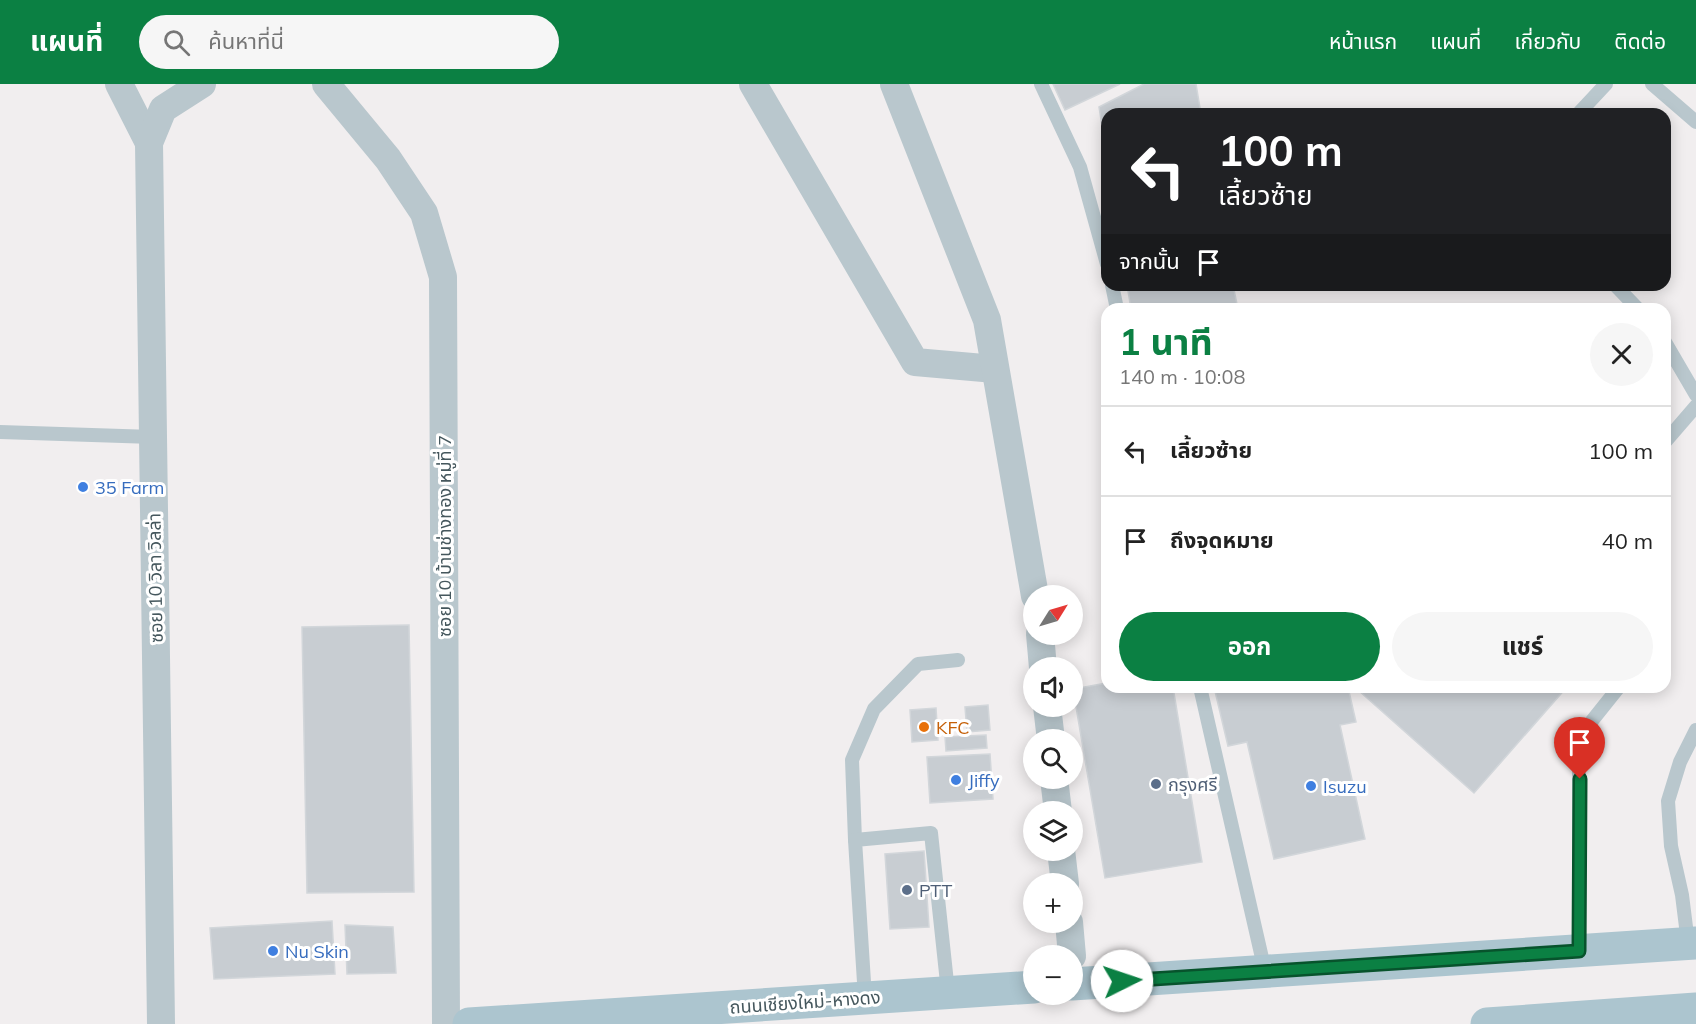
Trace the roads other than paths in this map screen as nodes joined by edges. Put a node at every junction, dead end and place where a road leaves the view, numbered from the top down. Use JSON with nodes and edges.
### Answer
{"nodes":[{"id":1,"x":119,"y":84,"type":"edge"},
{"id":2,"x":202,"y":84,"type":"edge"},
{"id":3,"x":326,"y":84,"type":"edge"},
{"id":4,"x":753,"y":84,"type":"edge"},
{"id":5,"x":894,"y":84,"type":"edge"},
{"id":6,"x":1041,"y":84,"type":"edge"},
{"id":7,"x":1606,"y":84,"type":"edge"},
{"id":8,"x":1652,"y":84,"type":"edge"},
{"id":9,"x":1584,"y":108,"type":"edge"},
{"id":10,"x":1696,"y":123,"type":"edge"},
{"id":11,"x":149,"y":143,"type":"junction"},
{"id":12,"x":1101,"y":243,"type":"edge"},
{"id":13,"x":1621,"y":291,"type":"edge"},
{"id":14,"x":1632,"y":303,"type":"edge"},
{"id":15,"x":1671,"y":352,"type":"edge"},
{"id":16,"x":995,"y":369,"type":"junction"},
{"id":17,"x":1696,"y":395,"type":"edge"},
{"id":18,"x":1696,"y":406,"type":"edge"},
{"id":19,"x":0,"y":432,"type":"edge"},
{"id":20,"x":1671,"y":435,"type":"edge"},
{"id":21,"x":153,"y":437,"type":"junction"},
{"id":22,"x":1033,"y":585,"type":"edge"},
{"id":23,"x":958,"y":660,"type":"dead end"},
{"id":24,"x":1201,"y":693,"type":"edge"},
{"id":25,"x":1614,"y":693,"type":"edge"},
{"id":26,"x":1696,"y":730,"type":"edge"},
{"id":27,"x":1696,"y":755,"type":"edge"},
{"id":28,"x":1680,"y":762,"type":"junction"},
{"id":29,"x":855,"y":840,"type":"junction"},
{"id":30,"x":1692,"y":943,"type":"edge"},
{"id":31,"x":1579,"y":951,"type":"junction"},
{"id":32,"x":1083,"y":971,"type":"edge"},
{"id":33,"x":1265,"y":971,"type":"junction"},
{"id":34,"x":1023,"y":988,"type":"edge"},
{"id":35,"x":948,"y":992,"type":"junction"},
{"id":36,"x":865,"y":998,"type":"junction"},
{"id":37,"x":1696,"y":1009,"type":"edge"},
{"id":38,"x":1585,"y":1020,"type":"edge"},
{"id":39,"x":161,"y":1024,"type":"edge"},
{"id":40,"x":446,"y":1024,"type":"edge"},
{"id":41,"x":469,"y":1024,"type":"edge"},
{"id":42,"x":1487,"y":1024,"type":"edge"}],
"edges":[{"from":1,"to":11,"type":"street"},
{"from":2,"to":11,"type":"street","name":"ซอย 10 วิลา วิลล่า"},
{"from":3,"to":40,"type":"street","name":"ซอย 10 บ้านช่างทอง หมู่ที่ 7"},
{"from":4,"to":16,"type":"street"},
{"from":5,"to":16,"type":"street"},
{"from":6,"to":12,"type":"lane"},
{"from":7,"to":9,"type":"lane"},
{"from":8,"to":10,"type":"lane"},
{"from":11,"to":21,"type":"street","name":"ซอย 10 วิลา วิลล่า"},
{"from":13,"to":14,"type":"lane"},
{"from":15,"to":17,"type":"lane"},
{"from":16,"to":22,"type":"street"},
{"from":18,"to":20,"type":"lane"},
{"from":19,"to":21,"type":"lane"},
{"from":21,"to":39,"type":"street","name":"ซอย 10 วิลา วิลล่า"},
{"from":23,"to":29,"type":"lane"},
{"from":24,"to":33,"type":"lane"},
{"from":25,"to":31,"type":"lane"},
{"from":26,"to":28,"type":"lane"},
{"from":27,"to":28,"type":"lane"},
{"from":28,"to":30,"type":"lane"},
{"from":29,"to":35,"type":"lane"},
{"from":29,"to":36,"type":"lane"},
{"from":30,"to":31,"type":"main road"},
{"from":31,"to":33,"type":"main road"},
{"from":32,"to":33,"type":"main road"},
{"from":34,"to":35,"type":"main road","name":"ถนนเชียงใหม่-หางดง"},
{"from":35,"to":36,"type":"main road","name":"ถนนเชียงใหม่-หางดง"},
{"from":36,"to":41,"type":"main road","name":"ถนนเชียงใหม่-หางดง"},
{"from":37,"to":38,"type":"main road"},
{"from":38,"to":42,"type":"main road"}]}
